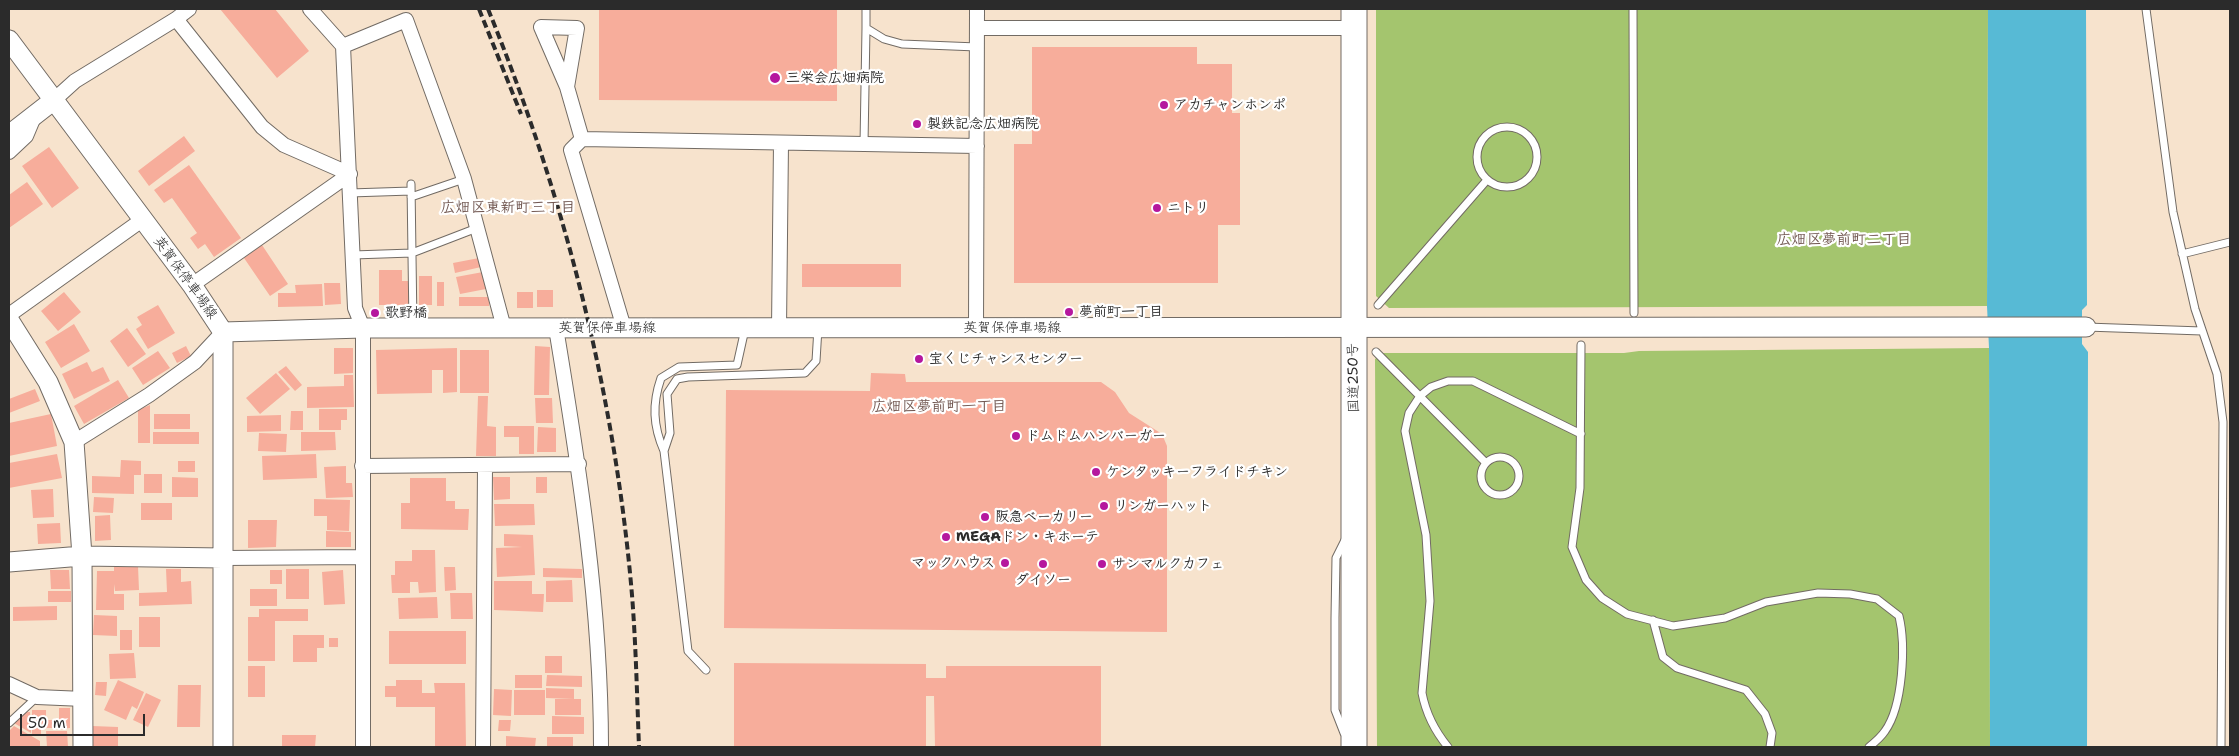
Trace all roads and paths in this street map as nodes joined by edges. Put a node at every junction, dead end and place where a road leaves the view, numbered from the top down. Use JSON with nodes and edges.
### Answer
{"nodes":[{"id":1,"x":189,"y":9,"type":"edge"},
{"id":2,"x":310,"y":9,"type":"edge"},
{"id":3,"x":866,"y":9,"type":"edge"},
{"id":4,"x":977,"y":9,"type":"edge"},
{"id":5,"x":1633,"y":9,"type":"edge"},
{"id":6,"x":2146,"y":9,"type":"edge"},
{"id":7,"x":403,"y":14,"type":"edge"},
{"id":8,"x":1354,"y":18,"type":"edge"},
{"id":9,"x":176,"y":19,"type":"junction"},
{"id":10,"x":866,"y":28,"type":"junction"},
{"id":11,"x":977,"y":28,"type":"junction"},
{"id":12,"x":9,"y":40,"type":"edge"},
{"id":13,"x":343,"y":46,"type":"junction"},
{"id":14,"x":977,"y":47,"type":"junction"},
{"id":15,"x":567,"y":87,"type":"dead end"},
{"id":16,"x":49,"y":92,"type":"junction"},
{"id":17,"x":34,"y":116,"type":"junction"},
{"id":18,"x":9,"y":135,"type":"edge"},
{"id":19,"x":582,"y":139,"type":"junction"},
{"id":20,"x":781,"y":143,"type":"junction"},
{"id":21,"x":864,"y":144,"type":"junction"},
{"id":22,"x":977,"y":146,"type":"junction"},
{"id":23,"x":9,"y":152,"type":"edge"},
{"id":24,"x":350,"y":174,"type":"junction"},
{"id":25,"x":464,"y":179,"type":"junction"},
{"id":26,"x":1487,"y":180,"type":"junction"},
{"id":27,"x":411,"y":191,"type":"junction"},
{"id":28,"x":350,"y":193,"type":"junction"},
{"id":29,"x":142,"y":220,"type":"junction"},
{"id":30,"x":478,"y":227,"type":"junction"},
{"id":31,"x":2230,"y":242,"type":"edge"},
{"id":32,"x":412,"y":254,"type":"junction"},
{"id":33,"x":2182,"y":254,"type":"junction"},
{"id":34,"x":353,"y":255,"type":"junction"},
{"id":35,"x":192,"y":285,"type":"junction"},
{"id":36,"x":1378,"y":305,"type":"dead end"},
{"id":37,"x":1634,"y":313,"type":"dead end"},
{"id":38,"x":9,"y":315,"type":"edge"},
{"id":39,"x":9,"y":320,"type":"edge"},
{"id":40,"x":2086,"y":327,"type":"joint"},
{"id":41,"x":363,"y":328,"type":"junction"},
{"id":42,"x":413,"y":328,"type":"junction"},
{"id":43,"x":504,"y":328,"type":"junction"},
{"id":44,"x":556,"y":328,"type":"junction"},
{"id":45,"x":624,"y":328,"type":"junction"},
{"id":46,"x":745,"y":328,"type":"junction"},
{"id":47,"x":779,"y":328,"type":"junction"},
{"id":48,"x":818,"y":328,"type":"junction"},
{"id":49,"x":976,"y":328,"type":"junction"},
{"id":50,"x":1353,"y":328,"type":"junction"},
{"id":51,"x":2202,"y":331,"type":"junction"},
{"id":52,"x":223,"y":332,"type":"junction"},
{"id":53,"x":1581,"y":345,"type":"dead end"},
{"id":54,"x":1376,"y":352,"type":"dead end"},
{"id":55,"x":1420,"y":396,"type":"junction"},
{"id":56,"x":1580,"y":434,"type":"junction"},
{"id":57,"x":74,"y":442,"type":"junction"},
{"id":58,"x":664,"y":451,"type":"junction"},
{"id":59,"x":1486,"y":463,"type":"junction"},
{"id":60,"x":579,"y":464,"type":"junction"},
{"id":61,"x":362,"y":466,"type":"junction"},
{"id":62,"x":485,"y":466,"type":"junction"},
{"id":63,"x":82,"y":556,"type":"junction"},
{"id":64,"x":363,"y":557,"type":"junction"},
{"id":65,"x":223,"y":558,"type":"junction"},
{"id":66,"x":9,"y":562,"type":"edge"},
{"id":67,"x":1653,"y":620,"type":"junction"},
{"id":68,"x":706,"y":670,"type":"dead end"},
{"id":69,"x":9,"y":684,"type":"edge"},
{"id":70,"x":37,"y":697,"type":"junction"},
{"id":71,"x":84,"y":699,"type":"junction"},
{"id":72,"x":9,"y":723,"type":"edge"},
{"id":73,"x":82,"y":747,"type":"edge"},
{"id":74,"x":223,"y":747,"type":"edge"},
{"id":75,"x":363,"y":747,"type":"edge"},
{"id":76,"x":483,"y":747,"type":"edge"},
{"id":77,"x":601,"y":747,"type":"edge"},
{"id":78,"x":1352,"y":747,"type":"edge"},
{"id":79,"x":1448,"y":747,"type":"edge"},
{"id":80,"x":1770,"y":747,"type":"edge"},
{"id":81,"x":1868,"y":747,"type":"edge"},
{"id":82,"x":2221,"y":747,"type":"edge"}],
"edges":[{"from":1,"to":9,"type":"street"},
{"from":2,"to":13,"type":"street"},
{"from":3,"to":10,"type":"lane"},
{"from":4,"to":11,"type":"street"},
{"from":5,"to":37,"type":"lane"},
{"from":6,"to":33,"type":"lane"},
{"from":7,"to":13,"type":"street"},
{"from":7,"to":25,"type":"street"},
{"from":8,"to":11,"type":"street"},
{"from":8,"to":50,"type":"highway","name":"国道250号"},
{"from":9,"to":16,"type":"street"},
{"from":9,"to":24,"type":"street"},
{"from":10,"to":14,"type":"lane"},
{"from":10,"to":21,"type":"lane"},
{"from":11,"to":14,"type":"street"},
{"from":12,"to":16,"type":"street","name":"英賀保停車場線"},
{"from":13,"to":24,"type":"street"},
{"from":14,"to":22,"type":"street"},
{"from":15,"to":19,"type":"street"},
{"from":16,"to":17,"type":"street"},
{"from":16,"to":29,"type":"street","name":"英賀保停車場線"},
{"from":17,"to":18,"type":"street"},
{"from":17,"to":23,"type":"street"},
{"from":19,"to":20,"type":"street"},
{"from":19,"to":45,"type":"street"},
{"from":20,"to":21,"type":"street"},
{"from":20,"to":47,"type":"street"},
{"from":21,"to":22,"type":"street"},
{"from":22,"to":49,"type":"street"},
{"from":24,"to":28,"type":"street"},
{"from":24,"to":35,"type":"street"},
{"from":25,"to":27,"type":"lane"},
{"from":25,"to":30,"type":"street"},
{"from":26,"to":26,"type":"lane"},
{"from":26,"to":36,"type":"lane"},
{"from":27,"to":28,"type":"lane"},
{"from":27,"to":32,"type":"lane"},
{"from":28,"to":34,"type":"street"},
{"from":29,"to":35,"type":"street","name":"英賀保停車場線"},
{"from":29,"to":38,"type":"street"},
{"from":30,"to":32,"type":"lane"},
{"from":30,"to":43,"type":"street"},
{"from":31,"to":33,"type":"lane"},
{"from":32,"to":34,"type":"lane"},
{"from":32,"to":42,"type":"lane"},
{"from":33,"to":51,"type":"lane"},
{"from":34,"to":41,"type":"street"},
{"from":35,"to":52,"type":"street","name":"英賀保停車場線"},
{"from":39,"to":57,"type":"street"},
{"from":40,"to":50,"type":"street","name":"英賀保停車場線"},
{"from":40,"to":51,"type":"lane"},
{"from":41,"to":42,"type":"street","name":"英賀保停車場線"},
{"from":41,"to":52,"type":"street","name":"英賀保停車場線"},
{"from":41,"to":61,"type":"street"},
{"from":42,"to":43,"type":"street","name":"英賀保停車場線"},
{"from":43,"to":44,"type":"street","name":"英賀保停車場線"},
{"from":44,"to":45,"type":"street","name":"英賀保停車場線"},
{"from":44,"to":60,"type":"street"},
{"from":45,"to":46,"type":"street","name":"英賀保停車場線"},
{"from":46,"to":47,"type":"street","name":"英賀保停車場線"},
{"from":46,"to":58,"type":"lane"},
{"from":47,"to":48,"type":"street","name":"英賀保停車場線"},
{"from":48,"to":49,"type":"street","name":"英賀保停車場線"},
{"from":48,"to":58,"type":"lane"},
{"from":49,"to":50,"type":"street","name":"英賀保停車場線"},
{"from":50,"to":78,"type":"highway","name":"国道250号"},
{"from":51,"to":82,"type":"lane"},
{"from":52,"to":57,"type":"street"},
{"from":52,"to":65,"type":"street"},
{"from":53,"to":56,"type":"lane"},
{"from":54,"to":55,"type":"lane"},
{"from":55,"to":56,"type":"lane"},
{"from":55,"to":59,"type":"lane"},
{"from":55,"to":79,"type":"lane"},
{"from":56,"to":67,"type":"lane"},
{"from":57,"to":63,"type":"street"},
{"from":58,"to":68,"type":"lane"},
{"from":59,"to":59,"type":"lane"},
{"from":60,"to":62,"type":"street"},
{"from":60,"to":77,"type":"street"},
{"from":61,"to":62,"type":"street"},
{"from":61,"to":64,"type":"street"},
{"from":62,"to":76,"type":"street"},
{"from":63,"to":65,"type":"street"},
{"from":63,"to":66,"type":"street"},
{"from":63,"to":71,"type":"street"},
{"from":64,"to":65,"type":"street"},
{"from":64,"to":75,"type":"street"},
{"from":65,"to":74,"type":"street"},
{"from":67,"to":80,"type":"lane"},
{"from":67,"to":81,"type":"lane"},
{"from":69,"to":70,"type":"street"},
{"from":70,"to":71,"type":"street"},
{"from":70,"to":72,"type":"lane"},
{"from":71,"to":73,"type":"street"}]}
